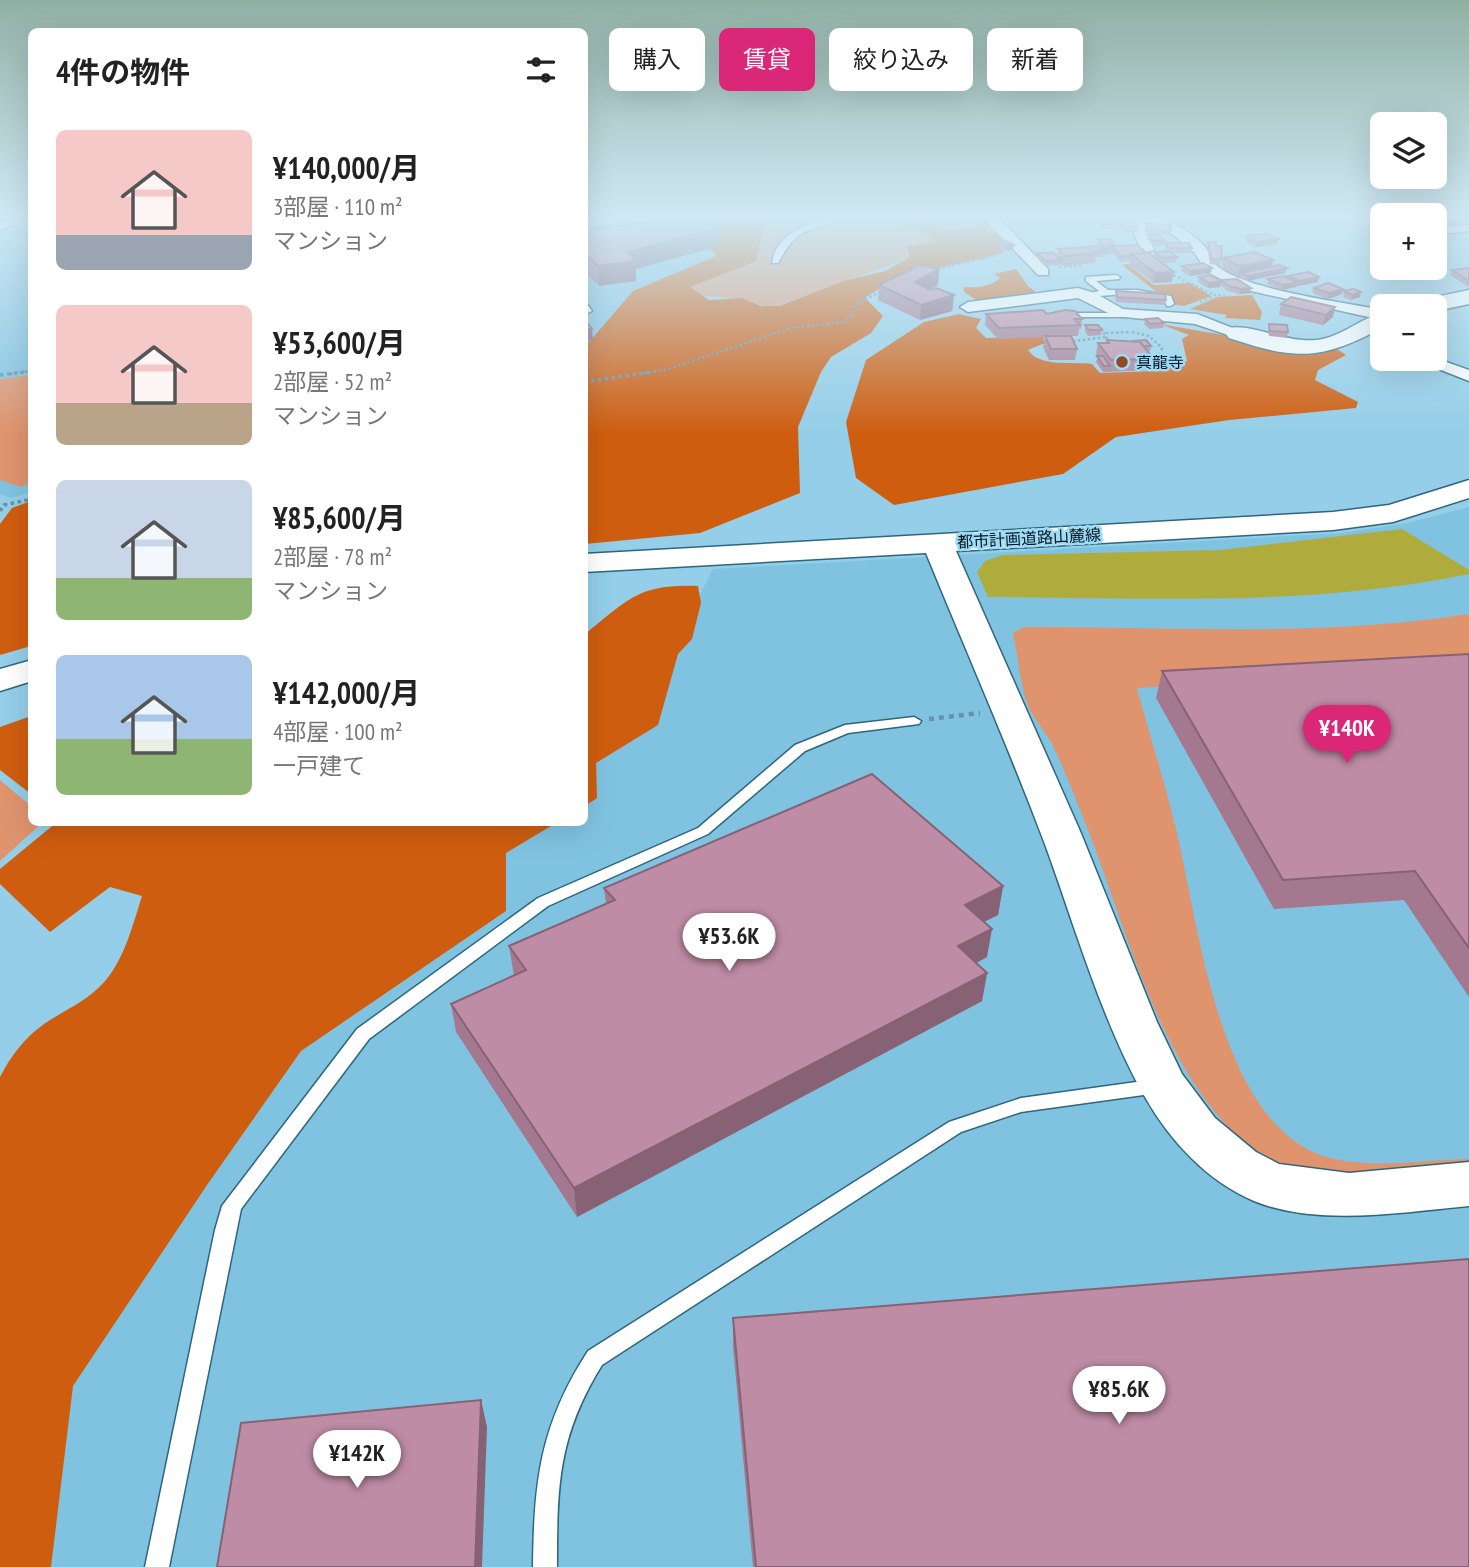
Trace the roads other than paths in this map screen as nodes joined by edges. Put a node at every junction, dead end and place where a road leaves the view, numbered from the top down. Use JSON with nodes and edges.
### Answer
{"nodes":[{"id":1,"x":1037,"y":288,"type":"edge"},
{"id":2,"x":1100,"y":288,"type":"edge"},
{"id":3,"x":1132,"y":288,"type":"edge"},
{"id":4,"x":1258,"y":288,"type":"edge"},
{"id":5,"x":1105,"y":292,"type":"junction"},
{"id":6,"x":1140,"y":294,"type":"junction"},
{"id":7,"x":1043,"y":295,"type":"junction"},
{"id":8,"x":1085,"y":295,"type":"junction"},
{"id":9,"x":1469,"y":297,"type":"edge"},
{"id":10,"x":1447,"y":301,"type":"edge"},
{"id":11,"x":1170,"y":304,"type":"dead end"},
{"id":12,"x":968,"y":307,"type":"dead end"},
{"id":13,"x":1048,"y":316,"type":"edge"},
{"id":14,"x":1370,"y":321,"type":"edge"},
{"id":15,"x":1131,"y":324,"type":"junction"},
{"id":16,"x":1370,"y":328,"type":"edge"},
{"id":17,"x":1237,"y":333,"type":"joint"},
{"id":18,"x":1447,"y":368,"type":"edge"},
{"id":19,"x":1469,"y":376,"type":"edge"},
{"id":20,"x":1469,"y":489,"type":"edge"},
{"id":21,"x":937,"y":543,"type":"junction"},
{"id":22,"x":588,"y":563,"type":"edge"},
{"id":23,"x":28,"y":671,"type":"edge"},
{"id":24,"x":0,"y":680,"type":"edge"},
{"id":25,"x":914,"y":720,"type":"road end"},
{"id":26,"x":1163,"y":1086,"type":"junction"},
{"id":27,"x":1469,"y":1184,"type":"edge"},
{"id":28,"x":157,"y":1567,"type":"edge"},
{"id":29,"x":544,"y":1567,"type":"edge"}],
"edges":[{"from":1,"to":7,"type":"street"},
{"from":2,"to":5,"type":"lane"},
{"from":3,"to":6,"type":"lane"},
{"from":4,"to":14,"type":"street"},
{"from":5,"to":6,"type":"lane"},
{"from":5,"to":8,"type":"lane"},
{"from":6,"to":11,"type":"lane"},
{"from":7,"to":8,"type":"street"},
{"from":7,"to":12,"type":"street"},
{"from":8,"to":15,"type":"street"},
{"from":9,"to":10,"type":"street"},
{"from":13,"to":15,"type":"lane"},
{"from":15,"to":17,"type":"street"},
{"from":16,"to":17,"type":"street"},
{"from":18,"to":19,"type":"street"},
{"from":20,"to":21,"type":"street","name":"都市計画道路山麓線"},
{"from":21,"to":22,"type":"street","name":"都市計画道路山麓線"},
{"from":21,"to":26,"type":"street"},
{"from":23,"to":24,"type":"street"},
{"from":25,"to":28,"type":"lane"},
{"from":26,"to":27,"type":"street"},
{"from":26,"to":29,"type":"lane"}]}
